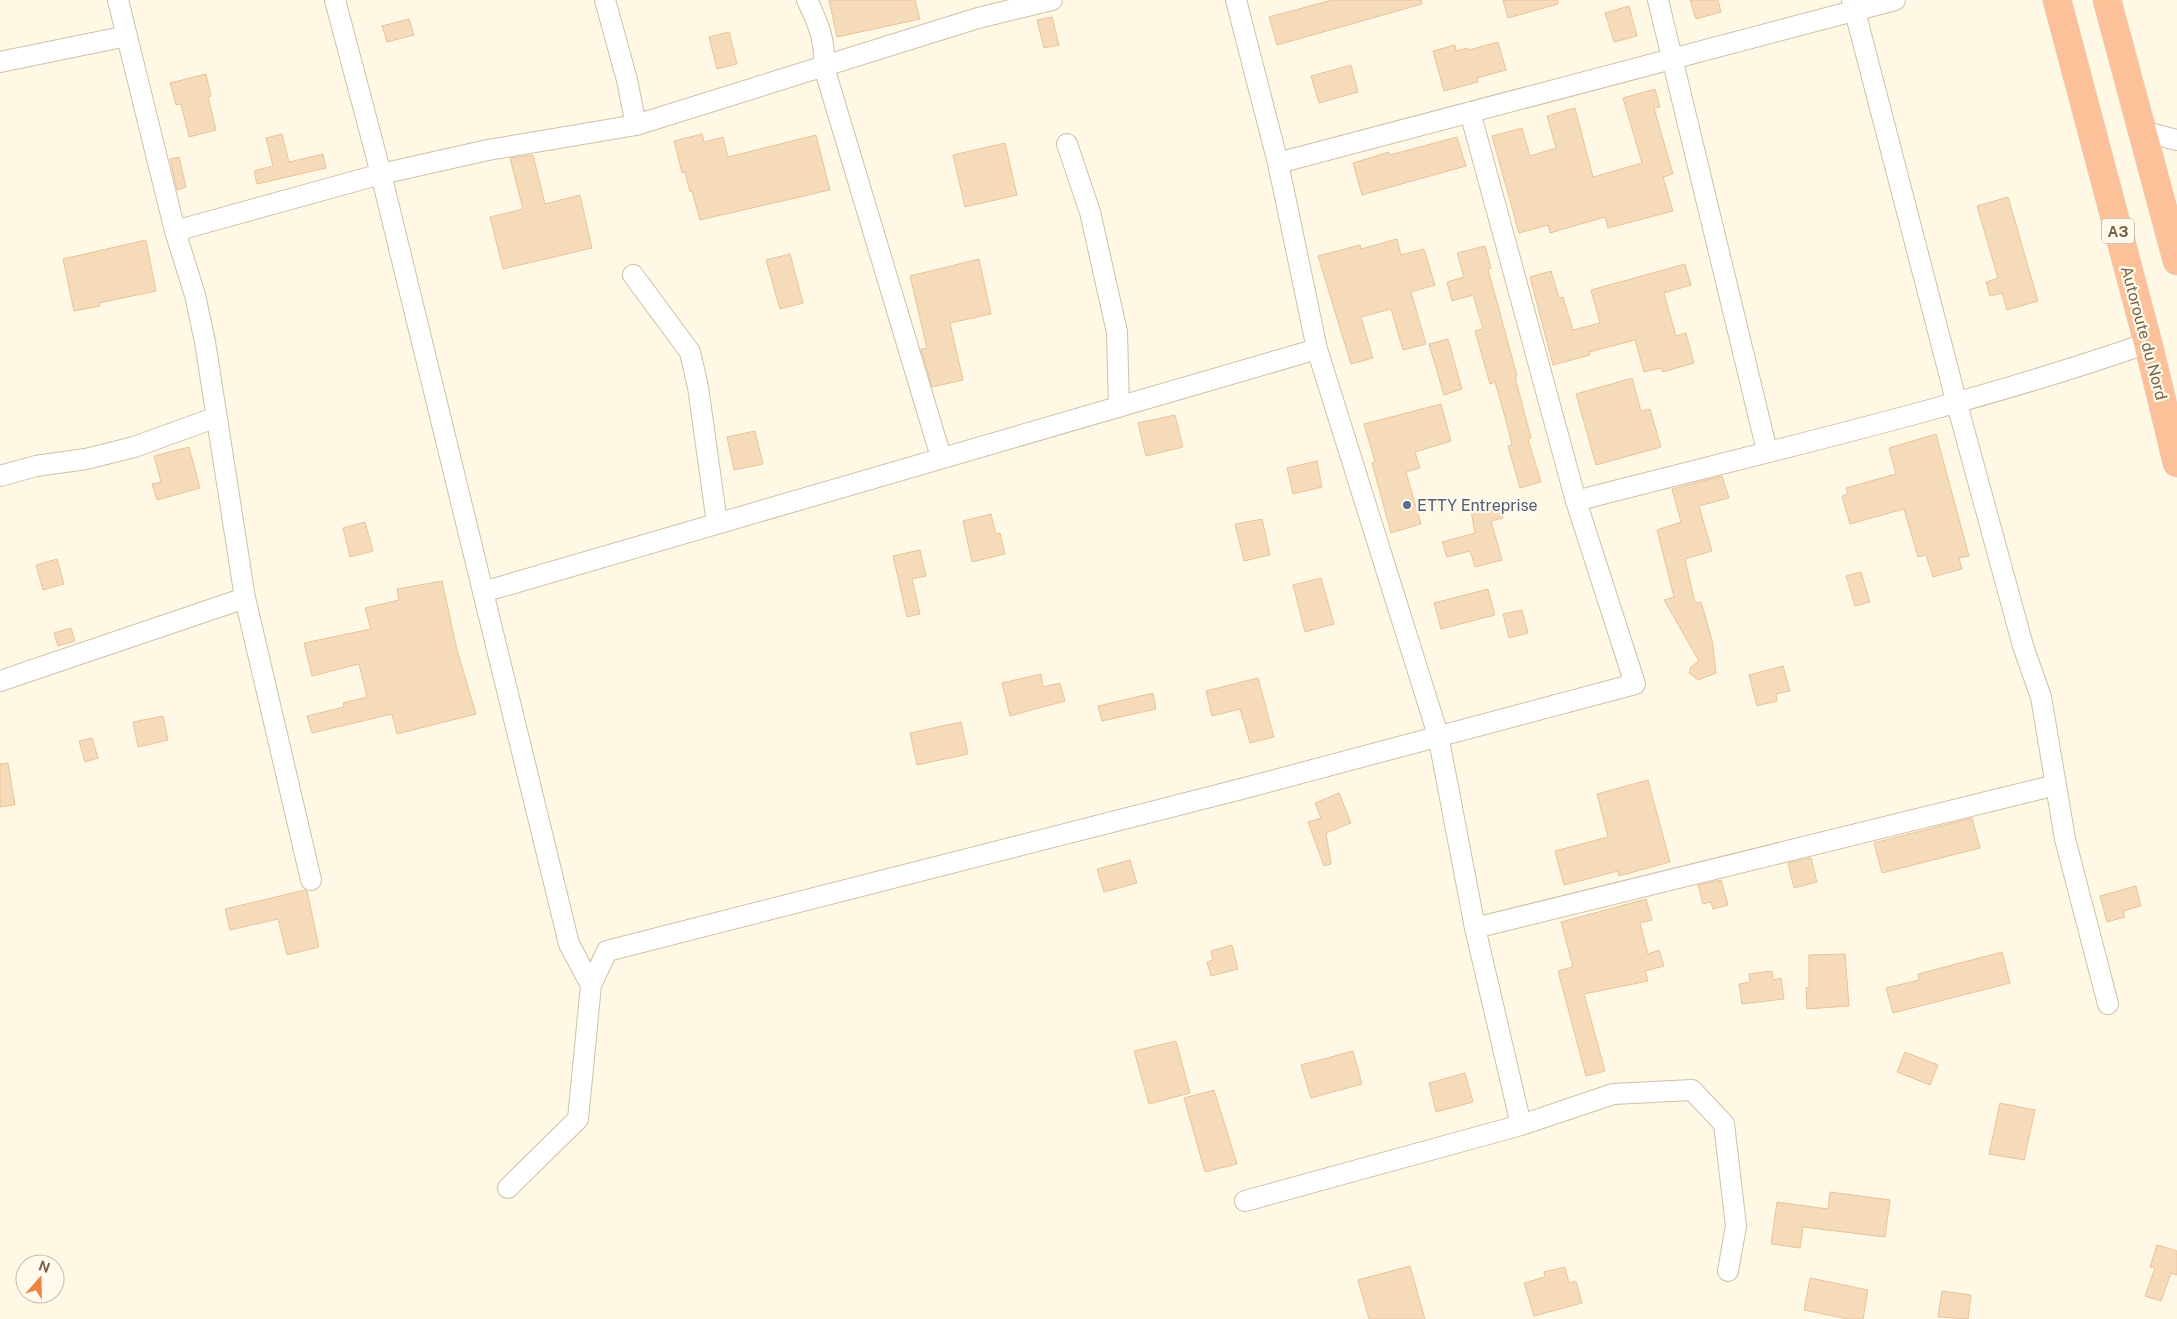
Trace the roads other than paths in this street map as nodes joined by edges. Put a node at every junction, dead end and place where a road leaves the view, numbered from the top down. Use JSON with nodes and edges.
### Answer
{"nodes":[{"id":1,"x":118,"y":0,"type":"edge"},
{"id":2,"x":335,"y":0,"type":"edge"},
{"id":3,"x":605,"y":0,"type":"edge"},
{"id":4,"x":807,"y":0,"type":"edge"},
{"id":5,"x":1052,"y":0,"type":"edge"},
{"id":6,"x":1236,"y":0,"type":"edge"},
{"id":7,"x":1658,"y":0,"type":"edge"},
{"id":8,"x":1895,"y":0,"type":"edge"},
{"id":9,"x":2057,"y":0,"type":"edge"},
{"id":10,"x":2107,"y":0,"type":"edge"},
{"id":11,"x":1853,"y":5,"type":"edge"},
{"id":12,"x":127,"y":36,"type":"junction"},
{"id":13,"x":1674,"y":58,"type":"junction"},
{"id":14,"x":0,"y":62,"type":"edge"},
{"id":15,"x":824,"y":67,"type":"junction"},
{"id":16,"x":1470,"y":112,"type":"junction"},
{"id":17,"x":636,"y":125,"type":"junction"},
{"id":18,"x":2142,"y":131,"type":"junction"},
{"id":19,"x":2177,"y":140,"type":"edge"},
{"id":20,"x":1067,"y":144,"type":"dead end"},
{"id":21,"x":1278,"y":163,"type":"junction"},
{"id":22,"x":381,"y":174,"type":"junction"},
{"id":23,"x":175,"y":231,"type":"junction"},
{"id":24,"x":2177,"y":261,"type":"edge"},
{"id":25,"x":633,"y":275,"type":"dead end"},
{"id":26,"x":2148,"y":343,"type":"junction"},
{"id":27,"x":1317,"y":349,"type":"junction"},
{"id":28,"x":1958,"y":404,"type":"junction"},
{"id":29,"x":1119,"y":406,"type":"junction"},
{"id":30,"x":217,"y":417,"type":"junction"},
{"id":31,"x":1767,"y":451,"type":"junction"},
{"id":32,"x":941,"y":457,"type":"junction"},
{"id":33,"x":2177,"y":463,"type":"edge"},
{"id":34,"x":0,"y":476,"type":"edge"},
{"id":35,"x":1576,"y":501,"type":"junction"},
{"id":36,"x":717,"y":523,"type":"junction"},
{"id":37,"x":483,"y":592,"type":"junction"},
{"id":38,"x":245,"y":598,"type":"junction"},
{"id":39,"x":0,"y":681,"type":"edge"},
{"id":40,"x":1438,"y":736,"type":"junction"},
{"id":41,"x":2056,"y":785,"type":"junction"},
{"id":42,"x":312,"y":880,"type":"dead end"},
{"id":43,"x":1475,"y":928,"type":"junction"},
{"id":44,"x":591,"y":985,"type":"junction"},
{"id":45,"x":2108,"y":1004,"type":"dead end"},
{"id":46,"x":1521,"y":1125,"type":"junction"},
{"id":47,"x":508,"y":1188,"type":"dead end"},
{"id":48,"x":1244,"y":1201,"type":"dead end"},
{"id":49,"x":1728,"y":1271,"type":"dead end"}],
"edges":[{"from":1,"to":12,"type":"street"},
{"from":2,"to":22,"type":"street"},
{"from":3,"to":17,"type":"street"},
{"from":4,"to":15,"type":"street"},
{"from":5,"to":15,"type":"street"},
{"from":6,"to":21,"type":"street"},
{"from":7,"to":13,"type":"street"},
{"from":8,"to":11,"type":"street"},
{"from":9,"to":26,"type":"highway","name":"Autoroute du Nord","number":"A3"},
{"from":10,"to":18,"type":"highway"},
{"from":11,"to":13,"type":"street"},
{"from":11,"to":28,"type":"street"},
{"from":12,"to":14,"type":"street"},
{"from":12,"to":23,"type":"street"},
{"from":13,"to":16,"type":"street"},
{"from":13,"to":31,"type":"street"},
{"from":15,"to":17,"type":"street"},
{"from":15,"to":32,"type":"street"},
{"from":16,"to":21,"type":"street"},
{"from":16,"to":35,"type":"street"},
{"from":17,"to":22,"type":"street"},
{"from":18,"to":19,"type":"street"},
{"from":18,"to":24,"type":"highway"},
{"from":20,"to":29,"type":"street"},
{"from":21,"to":27,"type":"street"},
{"from":22,"to":23,"type":"street"},
{"from":22,"to":37,"type":"street"},
{"from":23,"to":30,"type":"street"},
{"from":25,"to":36,"type":"street"},
{"from":26,"to":28,"type":"street"},
{"from":26,"to":33,"type":"highway","name":"Autoroute du Nord","number":"A3"},
{"from":27,"to":29,"type":"street"},
{"from":27,"to":40,"type":"street"},
{"from":28,"to":31,"type":"street"},
{"from":28,"to":41,"type":"street"},
{"from":29,"to":32,"type":"street"},
{"from":30,"to":34,"type":"street"},
{"from":30,"to":38,"type":"street"},
{"from":31,"to":35,"type":"street"},
{"from":32,"to":36,"type":"street"},
{"from":35,"to":40,"type":"street"},
{"from":36,"to":37,"type":"street"},
{"from":37,"to":44,"type":"street"},
{"from":38,"to":39,"type":"street"},
{"from":38,"to":42,"type":"street"},
{"from":40,"to":43,"type":"street"},
{"from":40,"to":44,"type":"street"},
{"from":41,"to":43,"type":"street"},
{"from":41,"to":45,"type":"street"},
{"from":43,"to":46,"type":"street"},
{"from":44,"to":47,"type":"street"},
{"from":46,"to":48,"type":"street"},
{"from":46,"to":49,"type":"street"}]}
